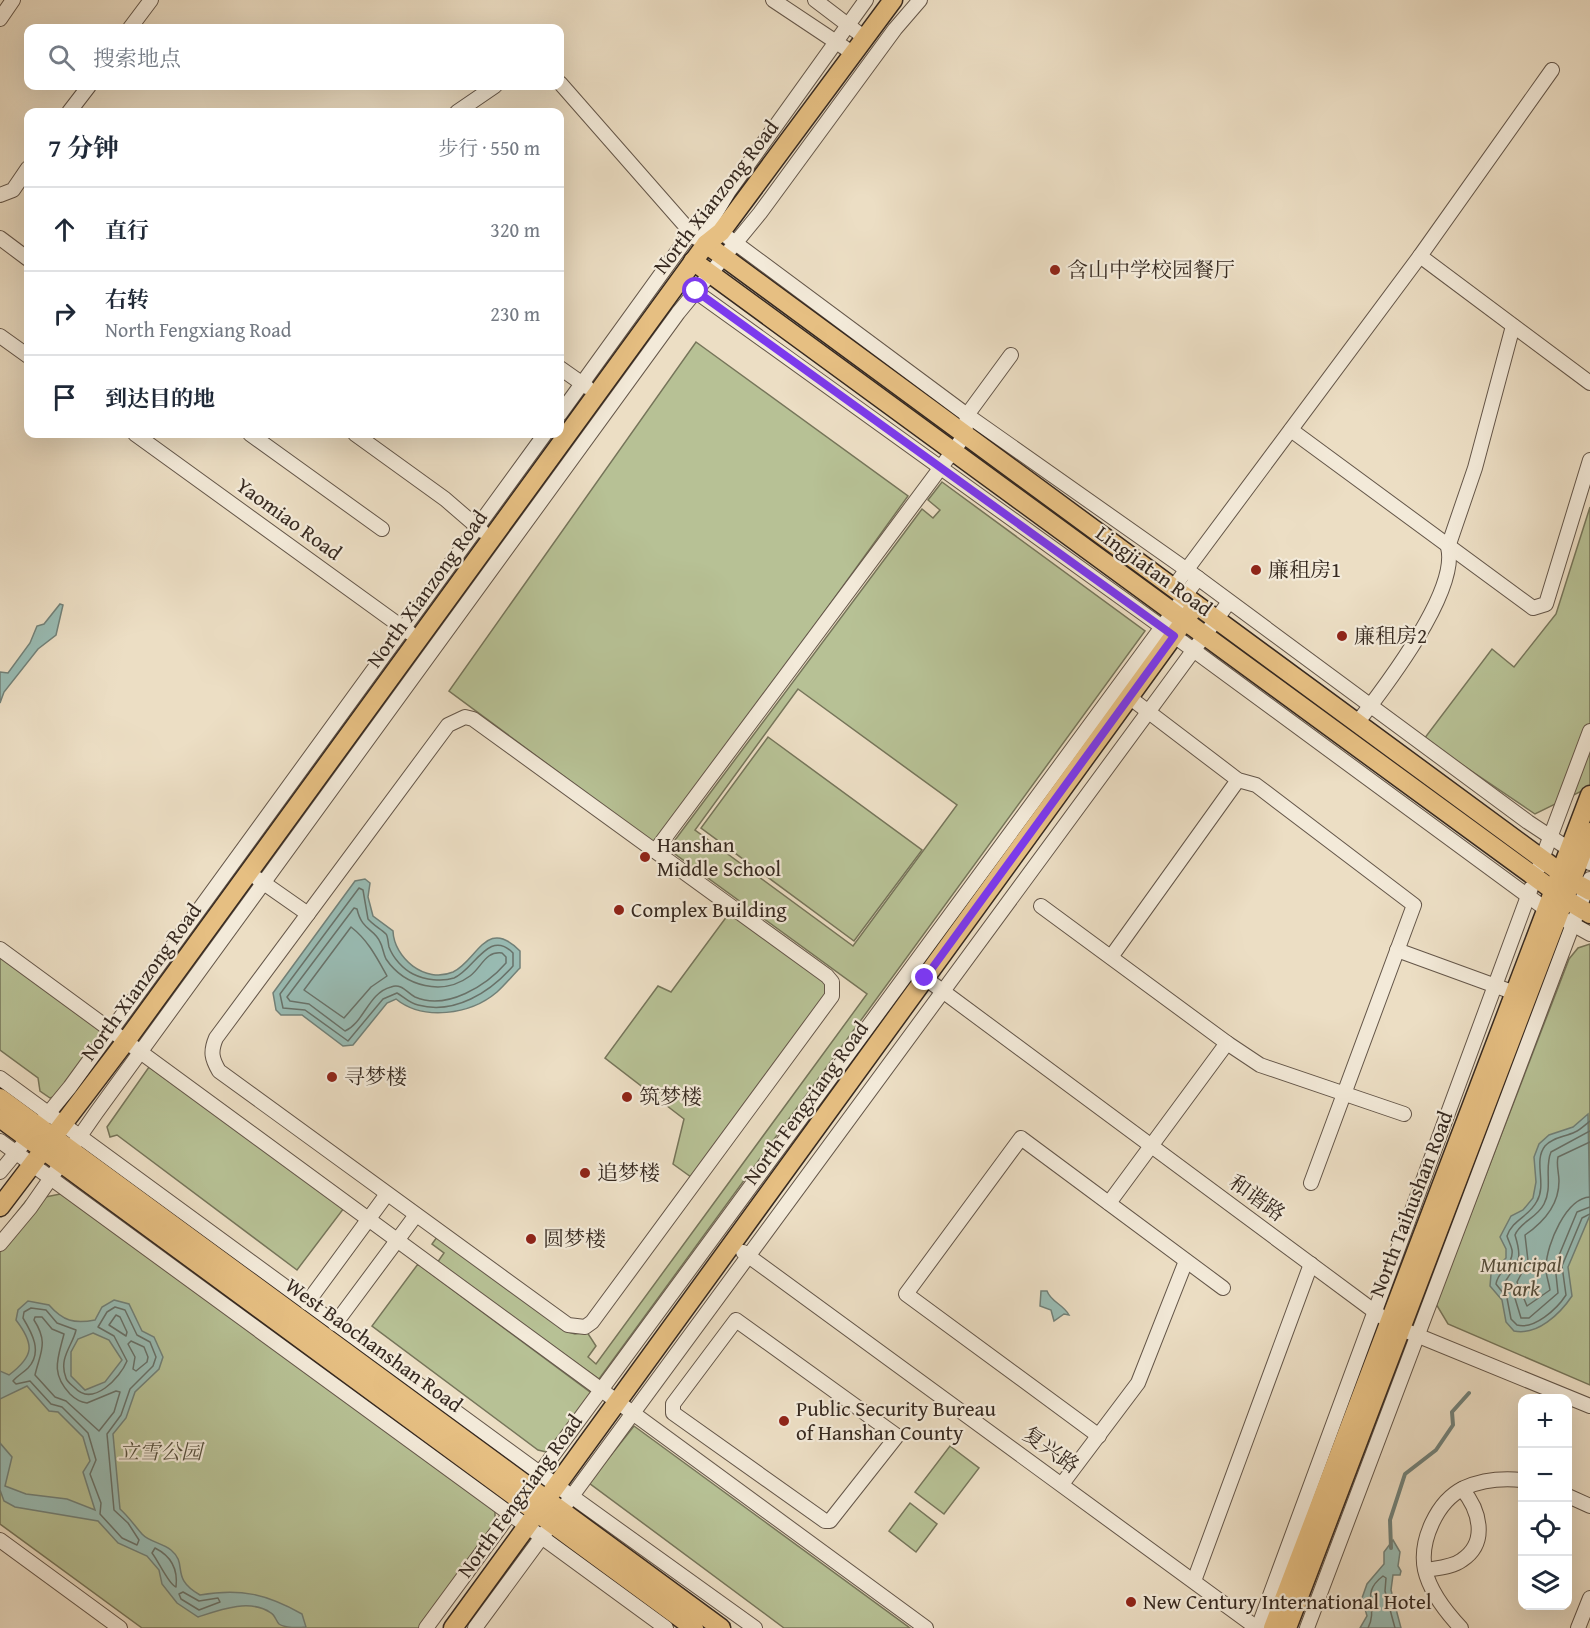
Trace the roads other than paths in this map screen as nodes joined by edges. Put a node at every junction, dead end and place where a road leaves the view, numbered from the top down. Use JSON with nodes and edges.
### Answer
{"nodes":[{"id":1,"x":14,"y":0,"type":"edge"},
{"id":2,"x":151,"y":0,"type":"edge"},
{"id":3,"x":773,"y":0,"type":"edge"},
{"id":4,"x":815,"y":0,"type":"edge"},
{"id":5,"x":866,"y":0,"type":"edge"},
{"id":6,"x":893,"y":0,"type":"edge"},
{"id":7,"x":920,"y":0,"type":"edge"},
{"id":8,"x":0,"y":19,"type":"edge"},
{"id":9,"x":133,"y":24,"type":"edge"},
{"id":10,"x":866,"y":38,"type":"junction"},
{"id":11,"x":854,"y":54,"type":"junction"},
{"id":12,"x":1552,"y":70,"type":"dead end"},
{"id":13,"x":564,"y":88,"type":"edge"},
{"id":14,"x":86,"y":90,"type":"edge"},
{"id":15,"x":489,"y":90,"type":"edge"},
{"id":16,"x":72,"y":108,"type":"edge"},
{"id":17,"x":463,"y":108,"type":"edge"},
{"id":18,"x":24,"y":174,"type":"edge"},
{"id":19,"x":0,"y":195,"type":"edge"},
{"id":20,"x":0,"y":238,"type":"edge"},
{"id":21,"x":698,"y":239,"type":"junction"},
{"id":22,"x":722,"y":239,"type":"junction"},
{"id":23,"x":24,"y":256,"type":"edge"},
{"id":24,"x":1420,"y":256,"type":"junction"},
{"id":25,"x":693,"y":261,"type":"junction"},
{"id":26,"x":710,"y":274,"type":"junction"},
{"id":27,"x":679,"y":280,"type":"junction"},
{"id":28,"x":696,"y":291,"type":"junction"},
{"id":29,"x":1513,"y":326,"type":"junction"},
{"id":30,"x":0,"y":336,"type":"edge"},
{"id":31,"x":24,"y":353,"type":"edge"},
{"id":32,"x":1011,"y":355,"type":"dead end"},
{"id":33,"x":564,"y":371,"type":"edge"},
{"id":34,"x":1590,"y":383,"type":"edge"},
{"id":35,"x":589,"y":389,"type":"junction"},
{"id":36,"x":564,"y":411,"type":"edge"},
{"id":37,"x":967,"y":415,"type":"junction"},
{"id":38,"x":564,"y":423,"type":"edge"},
{"id":39,"x":1291,"y":430,"type":"junction"},
{"id":40,"x":965,"y":435,"type":"junction"},
{"id":41,"x":141,"y":438,"type":"edge"},
{"id":42,"x":256,"y":438,"type":"edge"},
{"id":43,"x":361,"y":438,"type":"edge"},
{"id":44,"x":543,"y":438,"type":"edge"},
{"id":45,"x":553,"y":438,"type":"edge"},
{"id":46,"x":953,"y":451,"type":"junction"},
{"id":47,"x":1590,"y":460,"type":"edge"},
{"id":48,"x":940,"y":468,"type":"junction"},
{"id":49,"x":382,"y":528,"type":"dead end"},
{"id":50,"x":484,"y":532,"type":"junction"},
{"id":51,"x":1448,"y":547,"type":"junction"},
{"id":52,"x":1192,"y":574,"type":"junction"},
{"id":53,"x":1185,"y":596,"type":"junction"},
{"id":54,"x":1229,"y":602,"type":"junction"},
{"id":55,"x":1216,"y":619,"type":"junction"},
{"id":56,"x":1173,"y":624,"type":"junction"},
{"id":57,"x":411,"y":633,"type":"junction"},
{"id":58,"x":1199,"y":643,"type":"junction"},
{"id":59,"x":1129,"y":698,"type":"junction"},
{"id":60,"x":1371,"y":706,"type":"junction"},
{"id":61,"x":1148,"y":712,"type":"junction"},
{"id":62,"x":1357,"y":723,"type":"junction"},
{"id":63,"x":1590,"y":731,"type":"edge"},
{"id":64,"x":1238,"y":780,"type":"junction"},
{"id":65,"x":1590,"y":795,"type":"edge"},
{"id":66,"x":1590,"y":832,"type":"edge"},
{"id":67,"x":1550,"y":837,"type":"junction"},
{"id":68,"x":655,"y":851,"type":"junction"},
{"id":69,"x":1580,"y":856,"type":"edge"},
{"id":70,"x":1542,"y":859,"type":"junction"},
{"id":71,"x":249,"y":873,"type":"junction"},
{"id":72,"x":1535,"y":878,"type":"junction"},
{"id":73,"x":1580,"y":883,"type":"edge"},
{"id":74,"x":1528,"y":896,"type":"junction"},
{"id":75,"x":1041,"y":906,"type":"dead end"},
{"id":76,"x":1567,"y":909,"type":"edge"},
{"id":77,"x":308,"y":914,"type":"junction"},
{"id":78,"x":1590,"y":934,"type":"edge"},
{"id":79,"x":0,"y":949,"type":"edge"},
{"id":80,"x":1397,"y":950,"type":"junction"},
{"id":81,"x":1111,"y":957,"type":"junction"},
{"id":82,"x":925,"y":978,"type":"junction"},
{"id":83,"x":1495,"y":986,"type":"junction"},
{"id":84,"x":943,"y":991,"type":"junction"},
{"id":85,"x":1515,"y":993,"type":"junction"},
{"id":86,"x":126,"y":1041,"type":"junction"},
{"id":87,"x":1227,"y":1043,"type":"junction"},
{"id":88,"x":0,"y":1078,"type":"edge"},
{"id":89,"x":1344,"y":1093,"type":"junction"},
{"id":90,"x":0,"y":1098,"type":"edge"},
{"id":91,"x":1404,"y":1114,"type":"dead end"},
{"id":92,"x":0,"y":1118,"type":"edge"},
{"id":93,"x":38,"y":1126,"type":"junction"},
{"id":94,"x":55,"y":1138,"type":"junction"},
{"id":95,"x":0,"y":1141,"type":"edge"},
{"id":96,"x":1150,"y":1146,"type":"junction"},
{"id":97,"x":70,"y":1150,"type":"junction"},
{"id":98,"x":16,"y":1153,"type":"junction"},
{"id":99,"x":33,"y":1166,"type":"junction"},
{"id":100,"x":0,"y":1172,"type":"edge"},
{"id":101,"x":51,"y":1178,"type":"junction"},
{"id":102,"x":1311,"y":1183,"type":"dead end"},
{"id":103,"x":387,"y":1194,"type":"junction"},
{"id":104,"x":1109,"y":1203,"type":"junction"},
{"id":105,"x":0,"y":1207,"type":"edge"},
{"id":106,"x":416,"y":1215,"type":"junction"},
{"id":107,"x":369,"y":1219,"type":"junction"},
{"id":108,"x":397,"y":1240,"type":"junction"},
{"id":109,"x":732,"y":1243,"type":"junction"},
{"id":110,"x":0,"y":1244,"type":"edge"},
{"id":111,"x":749,"y":1256,"type":"junction"},
{"id":112,"x":1186,"y":1261,"type":"junction"},
{"id":113,"x":1311,"y":1264,"type":"junction"},
{"id":114,"x":1223,"y":1288,"type":"dead end"},
{"id":115,"x":307,"y":1303,"type":"junction"},
{"id":116,"x":1375,"y":1311,"type":"junction"},
{"id":117,"x":335,"y":1324,"type":"junction"},
{"id":118,"x":1403,"y":1329,"type":"junction"},
{"id":119,"x":602,"y":1390,"type":"junction"},
{"id":120,"x":616,"y":1401,"type":"junction"},
{"id":121,"x":1590,"y":1406,"type":"edge"},
{"id":122,"x":633,"y":1413,"type":"junction"},
{"id":123,"x":1099,"y":1436,"type":"junction"},
{"id":124,"x":754,"y":1471,"type":"junction"},
{"id":125,"x":1518,"y":1480,"type":"edge"},
{"id":126,"x":1062,"y":1484,"type":"junction"},
{"id":127,"x":1462,"y":1489,"type":"junction"},
{"id":128,"x":739,"y":1491,"type":"junction"},
{"id":129,"x":525,"y":1494,"type":"junction"},
{"id":130,"x":1572,"y":1498,"type":"edge"},
{"id":131,"x":541,"y":1506,"type":"junction"},
{"id":132,"x":1590,"y":1506,"type":"edge"},
{"id":133,"x":557,"y":1517,"type":"junction"},
{"id":134,"x":0,"y":1540,"type":"edge"},
{"id":135,"x":1425,"y":1570,"type":"junction"},
{"id":136,"x":1194,"y":1581,"type":"junction"},
{"id":137,"x":1590,"y":1598,"type":"edge"},
{"id":138,"x":120,"y":1628,"type":"edge"},
{"id":139,"x":426,"y":1628,"type":"edge"},
{"id":140,"x":453,"y":1628,"type":"edge"},
{"id":141,"x":475,"y":1628,"type":"edge"},
{"id":142,"x":666,"y":1628,"type":"edge"},
{"id":143,"x":694,"y":1628,"type":"edge"},
{"id":144,"x":721,"y":1628,"type":"edge"},
{"id":145,"x":755,"y":1628,"type":"edge"},
{"id":146,"x":926,"y":1628,"type":"edge"},
{"id":147,"x":1258,"y":1628,"type":"edge"},
{"id":148,"x":1273,"y":1628,"type":"edge"},
{"id":149,"x":1287,"y":1628,"type":"edge"},
{"id":150,"x":1307,"y":1628,"type":"edge"},
{"id":151,"x":1461,"y":1628,"type":"edge"},
{"id":152,"x":1578,"y":1628,"type":"edge"}],
"edges":[{"from":1,"to":8,"type":"street"},
{"from":2,"to":9,"type":"street"},
{"from":3,"to":11,"type":"street"},
{"from":4,"to":10,"type":"street"},
{"from":5,"to":22,"type":"street"},
{"from":6,"to":10,"type":"main road","name":"North Xianzong Road"},
{"from":7,"to":22,"type":"street"},
{"from":10,"to":11,"type":"main road","name":"North Xianzong Road"},
{"from":11,"to":22,"type":"main road","name":"North Xianzong Road"},
{"from":12,"to":24,"type":"street"},
{"from":13,"to":21,"type":"street"},
{"from":14,"to":16,"type":"street"},
{"from":15,"to":17,"type":"street"},
{"from":18,"to":19,"type":"street"},
{"from":20,"to":23,"type":"street"},
{"from":21,"to":22,"type":"main road","name":"North Xianzong Road"},
{"from":21,"to":25,"type":"main road","name":"North Xianzong Road"},
{"from":21,"to":35,"type":"street"},
{"from":22,"to":26,"type":"street"},
{"from":22,"to":37,"type":"street"},
{"from":22,"to":40,"type":"main road","name":"Lingjiatan Road"},
{"from":24,"to":29,"type":"street"},
{"from":24,"to":39,"type":"street"},
{"from":25,"to":26,"type":"main road","name":"Lingjiatan Road"},
{"from":25,"to":27,"type":"main road","name":"North Xianzong Road"},
{"from":26,"to":28,"type":"street"},
{"from":26,"to":46,"type":"main road","name":"Lingjiatan Road"},
{"from":27,"to":28,"type":"street"},
{"from":27,"to":35,"type":"main road","name":"North Xianzong Road"},
{"from":28,"to":48,"type":"street"},
{"from":28,"to":97,"type":"street"},
{"from":29,"to":34,"type":"street"},
{"from":29,"to":51,"type":"street"},
{"from":30,"to":31,"type":"street"},
{"from":32,"to":37,"type":"street"},
{"from":33,"to":35,"type":"street"},
{"from":35,"to":36,"type":"street"},
{"from":35,"to":38,"type":"main road","name":"North Xianzong Road"},
{"from":37,"to":40,"type":"street"},
{"from":37,"to":52,"type":"street"},
{"from":39,"to":51,"type":"street"},
{"from":39,"to":52,"type":"street"},
{"from":40,"to":46,"type":"street"},
{"from":40,"to":53,"type":"main road","name":"Lingjiatan Road"},
{"from":41,"to":57,"type":"street","name":"Yaomiao Road"},
{"from":42,"to":49,"type":"street"},
{"from":43,"to":50,"type":"street"},
{"from":44,"to":50,"type":"street"},
{"from":45,"to":50,"type":"main road","name":"North Xianzong Road"},
{"from":46,"to":48,"type":"street"},
{"from":46,"to":56,"type":"main road","name":"Lingjiatan Road"},
{"from":47,"to":51,"type":"street"},
{"from":48,"to":56,"type":"street"},
{"from":48,"to":68,"type":"street"},
{"from":50,"to":57,"type":"main road","name":"North Xianzong Road"},
{"from":51,"to":60,"type":"street"},
{"from":52,"to":53,"type":"street"},
{"from":52,"to":54,"type":"street"},
{"from":53,"to":55,"type":"main road","name":"Lingjiatan Road"},
{"from":53,"to":56,"type":"main road","name":"North Fengxiang Road"},
{"from":54,"to":55,"type":"street"},
{"from":54,"to":60,"type":"street"},
{"from":55,"to":58,"type":"street"},
{"from":55,"to":62,"type":"main road","name":"Lingjiatan Road"},
{"from":56,"to":58,"type":"main road","name":"Lingjiatan Road"},
{"from":56,"to":59,"type":"main road","name":"North Fengxiang Road"},
{"from":56,"to":119,"type":"street"},
{"from":57,"to":71,"type":"main road","name":"North Xianzong Road"},
{"from":57,"to":93,"type":"street"},
{"from":58,"to":61,"type":"street"},
{"from":58,"to":72,"type":"main road","name":"Lingjiatan Road"},
{"from":58,"to":74,"type":"street"},
{"from":59,"to":61,"type":"street"},
{"from":59,"to":82,"type":"main road","name":"North Fengxiang Road"},
{"from":60,"to":62,"type":"street"},
{"from":60,"to":67,"type":"street"},
{"from":61,"to":64,"type":"street"},
{"from":61,"to":84,"type":"street"},
{"from":62,"to":70,"type":"main road","name":"Lingjiatan Road"},
{"from":63,"to":67,"type":"street"},
{"from":64,"to":80,"type":"street"},
{"from":64,"to":81,"type":"street"},
{"from":65,"to":69,"type":"main road","name":"North Taihushan Road"},
{"from":66,"to":69,"type":"main road","name":"North Taihushan Road"},
{"from":67,"to":69,"type":"street"},
{"from":67,"to":70,"type":"street"},
{"from":68,"to":77,"type":"street"},
{"from":68,"to":106,"type":"street"},
{"from":69,"to":73,"type":"main road","name":"North Taihushan Road"},
{"from":70,"to":72,"type":"street"},
{"from":70,"to":73,"type":"main road","name":"Lingjiatan Road"},
{"from":71,"to":77,"type":"street"},
{"from":71,"to":86,"type":"main road","name":"North Xianzong Road"},
{"from":72,"to":74,"type":"street"},
{"from":72,"to":76,"type":"main road","name":"Lingjiatan Road"},
{"from":73,"to":76,"type":"main road","name":"North Taihushan Road"},
{"from":74,"to":76,"type":"street"},
{"from":74,"to":83,"type":"street"},
{"from":75,"to":81,"type":"street"},
{"from":76,"to":78,"type":"street"},
{"from":76,"to":85,"type":"main road","name":"North Taihushan Road"},
{"from":76,"to":118,"type":"main road","name":"North Taihushan Road"},
{"from":77,"to":103,"type":"street"},
{"from":79,"to":86,"type":"street"},
{"from":80,"to":83,"type":"street"},
{"from":80,"to":89,"type":"street"},
{"from":81,"to":87,"type":"street"},
{"from":82,"to":84,"type":"street","name":"和谐路"},
{"from":82,"to":109,"type":"main road","name":"North Fengxiang Road"},
{"from":83,"to":85,"type":"street"},
{"from":83,"to":116,"type":"street"},
{"from":84,"to":96,"type":"street","name":"和谐路"},
{"from":84,"to":111,"type":"street"},
{"from":85,"to":118,"type":"main road","name":"North Taihushan Road"},
{"from":86,"to":94,"type":"main road","name":"North Xianzong Road"},
{"from":86,"to":107,"type":"street"},
{"from":87,"to":89,"type":"street"},
{"from":87,"to":96,"type":"street"},
{"from":88,"to":93,"type":"street"},
{"from":89,"to":91,"type":"street"},
{"from":89,"to":102,"type":"street"},
{"from":90,"to":93,"type":"main road","name":"West Baochanshan Road"},
{"from":92,"to":93,"type":"main road","name":"West Baochanshan Road"},
{"from":93,"to":94,"type":"main road","name":"West Baochanshan Road"},
{"from":93,"to":98,"type":"street"},
{"from":94,"to":97,"type":"main road","name":"West Baochanshan Road"},
{"from":94,"to":99,"type":"main road","name":"North Xianzong Road"},
{"from":95,"to":98,"type":"street"},
{"from":96,"to":104,"type":"street"},
{"from":96,"to":113,"type":"street","name":"和谐路"},
{"from":97,"to":101,"type":"street"},
{"from":97,"to":115,"type":"street"},
{"from":97,"to":129,"type":"main road","name":"West Baochanshan Road"},
{"from":98,"to":99,"type":"street"},
{"from":98,"to":100,"type":"street"},
{"from":99,"to":101,"type":"street"},
{"from":99,"to":105,"type":"main road","name":"North Xianzong Road"},
{"from":101,"to":110,"type":"street"},
{"from":101,"to":129,"type":"street"},
{"from":103,"to":106,"type":"street"},
{"from":103,"to":107,"type":"street"},
{"from":104,"to":112,"type":"street"},
{"from":104,"to":123,"type":"street"},
{"from":106,"to":108,"type":"street"},
{"from":107,"to":108,"type":"street"},
{"from":107,"to":115,"type":"street"},
{"from":108,"to":117,"type":"street"},
{"from":108,"to":119,"type":"street"},
{"from":109,"to":111,"type":"street","name":"复兴路"},
{"from":109,"to":120,"type":"main road","name":"North Fengxiang Road"},
{"from":111,"to":122,"type":"street"},
{"from":111,"to":126,"type":"street","name":"复兴路"},
{"from":112,"to":114,"type":"street"},
{"from":112,"to":123,"type":"street"},
{"from":113,"to":116,"type":"street","name":"和谐路"},
{"from":113,"to":136,"type":"street"},
{"from":115,"to":117,"type":"street"},
{"from":116,"to":118,"type":"street","name":"和谐路"},
{"from":116,"to":147,"type":"street"},
{"from":117,"to":129,"type":"street"},
{"from":118,"to":121,"type":"street","name":"和谐路"},
{"from":118,"to":148,"type":"main road","name":"North Taihushan Road"},
{"from":118,"to":149,"type":"main road","name":"North Taihushan Road"},
{"from":118,"to":150,"type":"street"},
{"from":119,"to":120,"type":"street"},
{"from":119,"to":129,"type":"street"},
{"from":120,"to":122,"type":"street"},
{"from":120,"to":131,"type":"main road","name":"North Fengxiang Road"},
{"from":122,"to":128,"type":"street"},
{"from":122,"to":133,"type":"street"},
{"from":123,"to":126,"type":"street"},
{"from":124,"to":124,"type":"street"},
{"from":124,"to":128,"type":"street"},
{"from":125,"to":127,"type":"street"},
{"from":126,"to":136,"type":"street","name":"复兴路"},
{"from":127,"to":135,"type":"street"},
{"from":127,"to":135,"type":"street"},
{"from":128,"to":146,"type":"street"},
{"from":129,"to":131,"type":"main road","name":"West Baochanshan Road"},
{"from":129,"to":131,"type":"street"},
{"from":129,"to":139,"type":"street"},
{"from":130,"to":132,"type":"street"},
{"from":131,"to":133,"type":"main road","name":"West Baochanshan Road"},
{"from":131,"to":133,"type":"street"},
{"from":131,"to":140,"type":"main road","name":"North Fengxiang Road"},
{"from":133,"to":141,"type":"street"},
{"from":133,"to":142,"type":"street"},
{"from":133,"to":143,"type":"main road","name":"West Baochanshan Road"},
{"from":133,"to":144,"type":"main road","name":"West Baochanshan Road"},
{"from":133,"to":145,"type":"street"},
{"from":134,"to":138,"type":"street"},
{"from":135,"to":151,"type":"street"},
{"from":136,"to":147,"type":"street","name":"复兴路"},
{"from":137,"to":152,"type":"street"}]}
